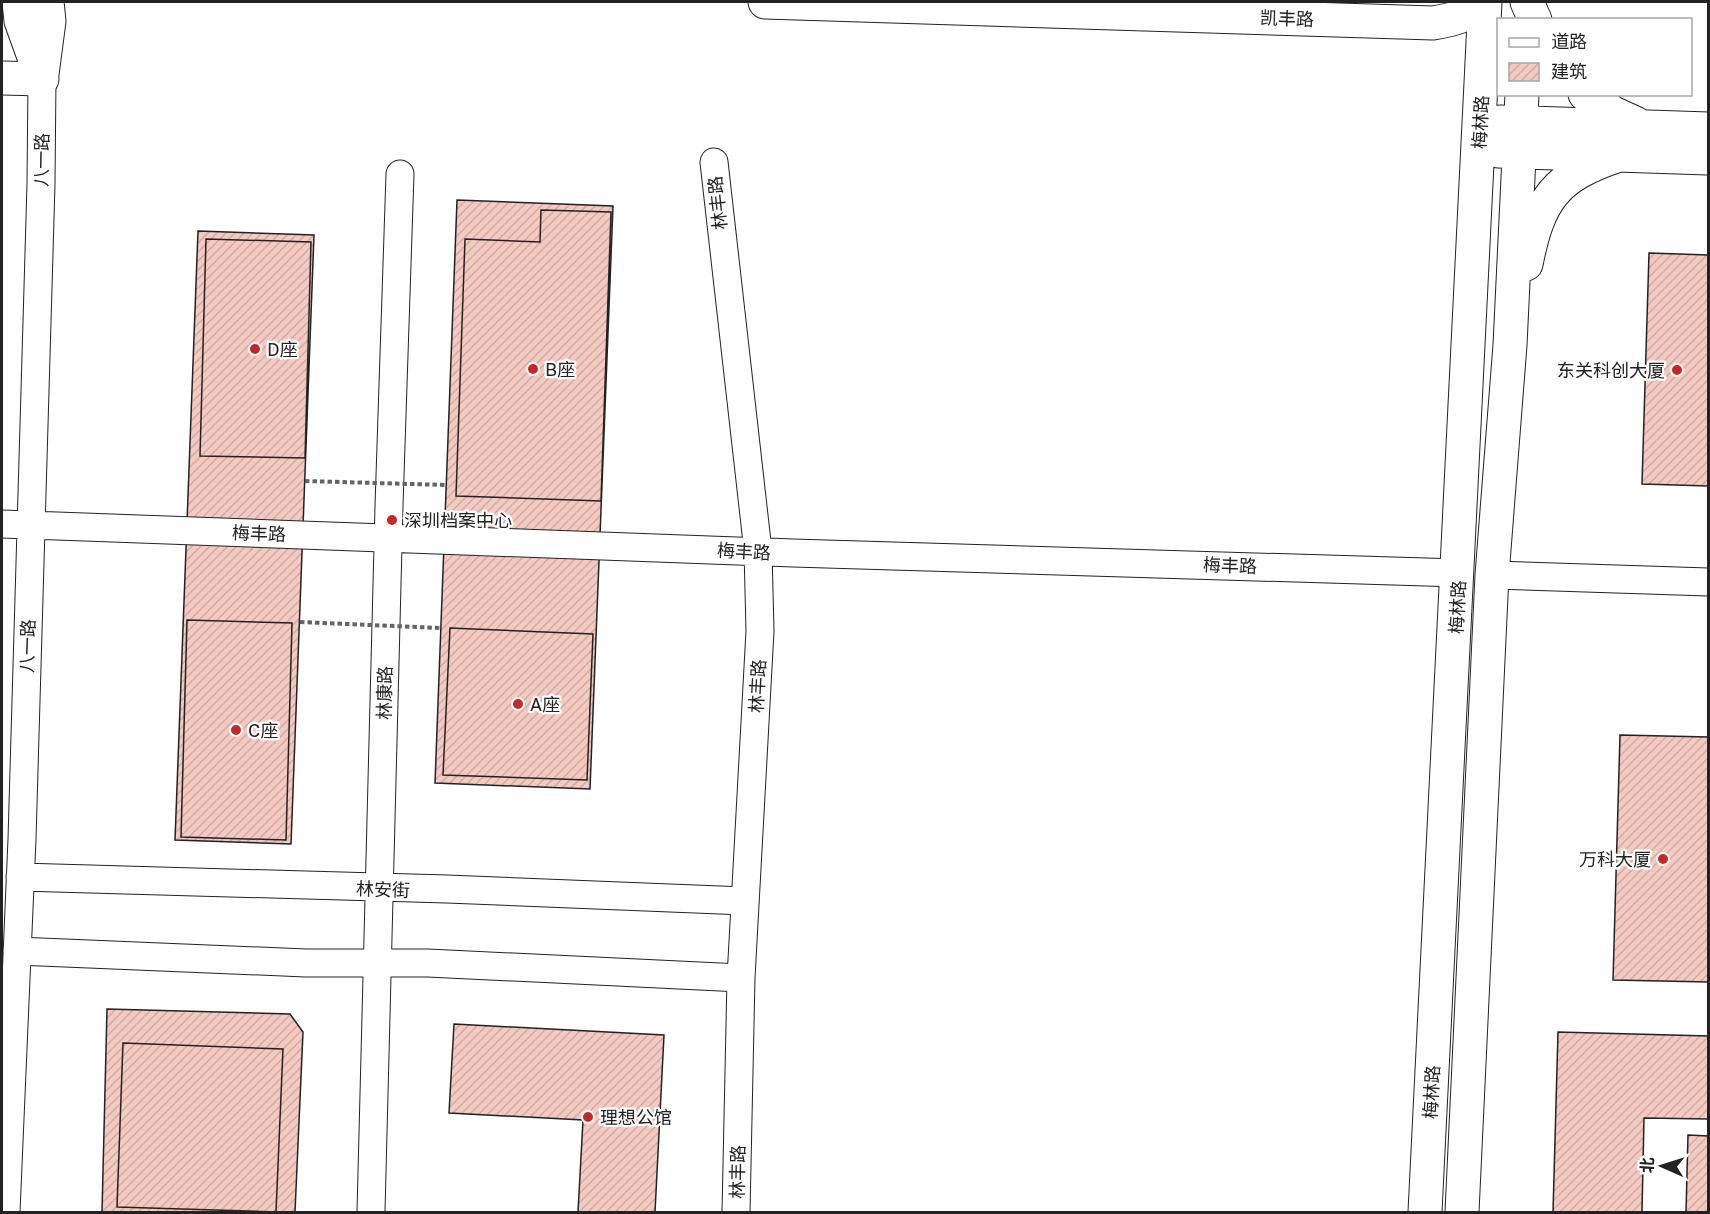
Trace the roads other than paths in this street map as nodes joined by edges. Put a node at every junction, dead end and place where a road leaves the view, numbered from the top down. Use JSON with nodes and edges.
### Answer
{"nodes":[{"id":1,"x":19,"y":2,"type":"edge"},
{"id":2,"x":47,"y":2,"type":"edge"},
{"id":3,"x":765,"y":2,"type":"edge"},
{"id":4,"x":1479,"y":2,"type":"edge"},
{"id":5,"x":1485,"y":2,"type":"edge"},
{"id":6,"x":1526,"y":2,"type":"edge"},
{"id":7,"x":1525,"y":18,"type":"edge"},
{"id":8,"x":1533,"y":18,"type":"edge"},
{"id":9,"x":2,"y":78,"type":"edge"},
{"id":10,"x":42,"y":79,"type":"junction"},
{"id":11,"x":1588,"y":96,"type":"edge"},
{"id":12,"x":1520,"y":123,"type":"edge"},
{"id":13,"x":1645,"y":127,"type":"junction"},
{"id":14,"x":1708,"y":129,"type":"edge"},
{"id":15,"x":1479,"y":135,"type":"junction"},
{"id":16,"x":1619,"y":155,"type":"junction"},
{"id":17,"x":1708,"y":158,"type":"edge"},
{"id":18,"x":714,"y":162,"type":"dead end"},
{"id":19,"x":400,"y":174,"type":"dead end"},
{"id":20,"x":1510,"y":345,"type":"junction"},
{"id":21,"x":2,"y":524,"type":"edge"},
{"id":22,"x":30,"y":525,"type":"junction"},
{"id":23,"x":389,"y":538,"type":"junction"},
{"id":24,"x":758,"y":551,"type":"junction"},
{"id":25,"x":1458,"y":573,"type":"junction"},
{"id":26,"x":1492,"y":576,"type":"junction"},
{"id":27,"x":1708,"y":582,"type":"edge"},
{"id":28,"x":20,"y":877,"type":"junction"},
{"id":29,"x":379,"y":889,"type":"junction"},
{"id":30,"x":745,"y":901,"type":"junction"},
{"id":31,"x":17,"y":951,"type":"junction"},
{"id":32,"x":377,"y":963,"type":"junction"},
{"id":33,"x":741,"y":978,"type":"junction"},
{"id":34,"x":6,"y":1212,"type":"edge"},
{"id":35,"x":371,"y":1212,"type":"edge"},
{"id":36,"x":736,"y":1212,"type":"edge"},
{"id":37,"x":1425,"y":1212,"type":"edge"},
{"id":38,"x":1462,"y":1212,"type":"edge"}],
"edges":[{"from":1,"to":10,"type":"main road"},
{"from":2,"to":10,"type":"main road"},
{"from":3,"to":4,"type":"main road","name":"凯丰路"},
{"from":5,"to":15,"type":"main road","name":"梅林路"},
{"from":6,"to":7,"type":"main road"},
{"from":6,"to":8,"type":"main road"},
{"from":9,"to":10,"type":"main road"},
{"from":10,"to":22,"type":"street","name":"八一路"},
{"from":11,"to":13,"type":"main road"},
{"from":12,"to":13,"type":"main road"},
{"from":12,"to":15,"type":"main road"},
{"from":12,"to":16,"type":"main road"},
{"from":12,"to":20,"type":"main road","name":"梅林路"},
{"from":13,"to":14,"type":"main road"},
{"from":15,"to":25,"type":"main road","name":"梅林路"},
{"from":16,"to":17,"type":"main road"},
{"from":16,"to":20,"type":"main road"},
{"from":18,"to":24,"type":"street","name":"林丰路"},
{"from":19,"to":23,"type":"street","name":"林康路"},
{"from":20,"to":26,"type":"main road","name":"梅林路"},
{"from":21,"to":22,"type":"street","name":"梅丰路"},
{"from":22,"to":23,"type":"street","name":"梅丰路"},
{"from":22,"to":28,"type":"street","name":"八一路"},
{"from":23,"to":24,"type":"street","name":"梅丰路"},
{"from":23,"to":29,"type":"street","name":"林康路"},
{"from":24,"to":25,"type":"street","name":"梅丰路"},
{"from":24,"to":30,"type":"street","name":"林丰路"},
{"from":25,"to":37,"type":"main road","name":"梅林路"},
{"from":26,"to":27,"type":"street"},
{"from":26,"to":38,"type":"main road","name":"梅林路"},
{"from":28,"to":29,"type":"street","name":"林安街"},
{"from":28,"to":31,"type":"street","name":"八一路"},
{"from":29,"to":30,"type":"street","name":"林安街"},
{"from":29,"to":32,"type":"street","name":"林康路"},
{"from":30,"to":33,"type":"street","name":"林丰路"},
{"from":31,"to":32,"type":"street"},
{"from":31,"to":34,"type":"street","name":"八一路"},
{"from":32,"to":33,"type":"street"},
{"from":32,"to":35,"type":"street","name":"林康路"},
{"from":33,"to":36,"type":"street","name":"林丰路"}]}
